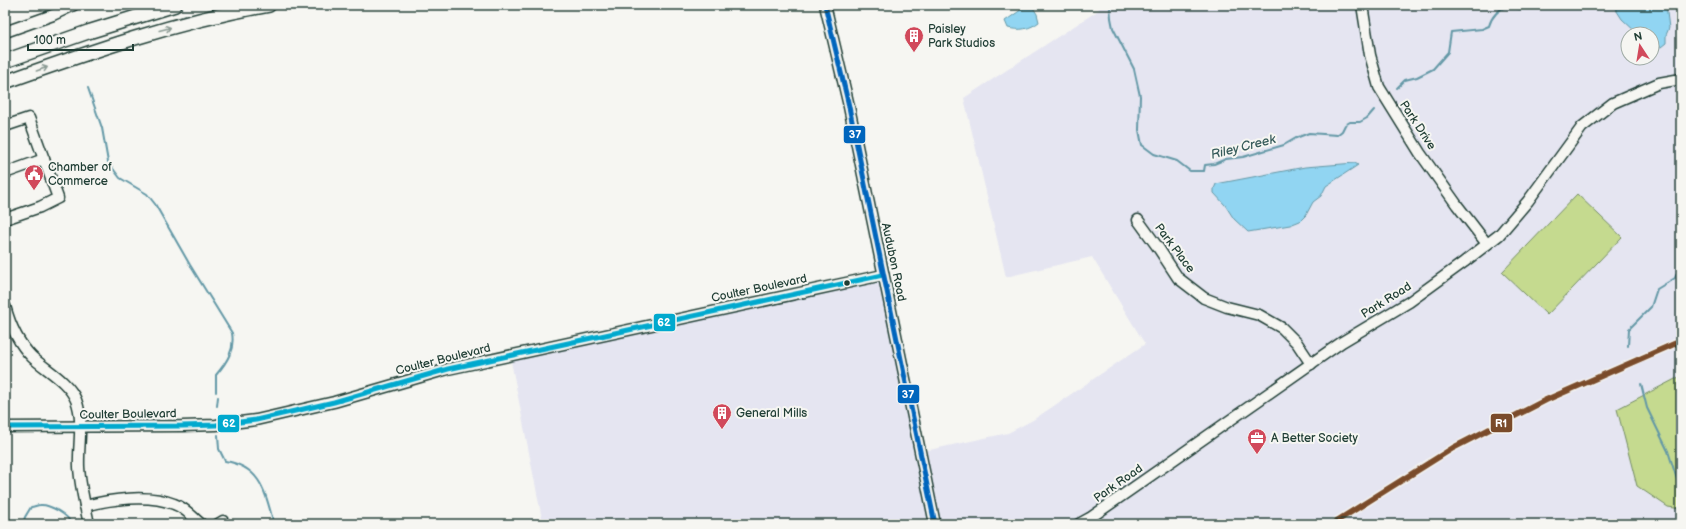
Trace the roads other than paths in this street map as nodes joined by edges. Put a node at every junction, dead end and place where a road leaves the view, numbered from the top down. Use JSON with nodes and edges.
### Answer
{"nodes":[{"id":1,"x":74,"y":5,"type":"edge"},
{"id":2,"x":175,"y":5,"type":"edge"},
{"id":3,"x":269,"y":5,"type":"edge"},
{"id":4,"x":826,"y":5,"type":"edge"},
{"id":5,"x":1362,"y":5,"type":"edge"},
{"id":6,"x":5,"y":32,"type":"edge"},
{"id":7,"x":5,"y":61,"type":"edge"},
{"id":8,"x":1681,"y":78,"type":"edge"},
{"id":9,"x":5,"y":82,"type":"edge"},
{"id":10,"x":5,"y":126,"type":"edge"},
{"id":11,"x":44,"y":159,"type":"junction"},
{"id":12,"x":5,"y":173,"type":"edge"},
{"id":13,"x":5,"y":219,"type":"edge"},
{"id":14,"x":1138,"y":220,"type":"dead end"},
{"id":15,"x":1487,"y":244,"type":"junction"},
{"id":16,"x":883,"y":275,"type":"junction"},
{"id":17,"x":5,"y":306,"type":"edge"},
{"id":18,"x":1311,"y":364,"type":"junction"},
{"id":19,"x":5,"y":427,"type":"edge"},
{"id":20,"x":79,"y":428,"type":"junction"},
{"id":21,"x":85,"y":506,"type":"junction"},
{"id":22,"x":89,"y":524,"type":"edge"},
{"id":23,"x":201,"y":524,"type":"edge"},
{"id":24,"x":935,"y":524,"type":"edge"},
{"id":25,"x":1079,"y":524,"type":"edge"}],
"edges":[{"from":1,"to":6,"type":"street"},
{"from":2,"to":7,"type":"main road"},
{"from":9,"to":3,"type":"main road","one_way":true},
{"from":4,"to":16,"type":"street","name":"Audubon Road"},
{"from":5,"to":15,"type":"street","name":"Park Drive"},
{"from":8,"to":15,"type":"street","name":"Park Road"},
{"from":10,"to":11,"type":"street"},
{"from":11,"to":12,"type":"street"},
{"from":11,"to":13,"type":"street"},
{"from":14,"to":18,"type":"street","name":"Park Place"},
{"from":15,"to":18,"type":"street","name":"Park Road"},
{"from":16,"to":20,"type":"street","name":"Coulter Boulevard"},
{"from":16,"to":24,"type":"street","name":"Audubon Road"},
{"from":17,"to":20,"type":"street"},
{"from":18,"to":25,"type":"street","name":"Park Road"},
{"from":19,"to":20,"type":"street","name":"Coulter Boulevard"},
{"from":20,"to":21,"type":"street"},
{"from":21,"to":22,"type":"street"},
{"from":21,"to":23,"type":"street"}]}
